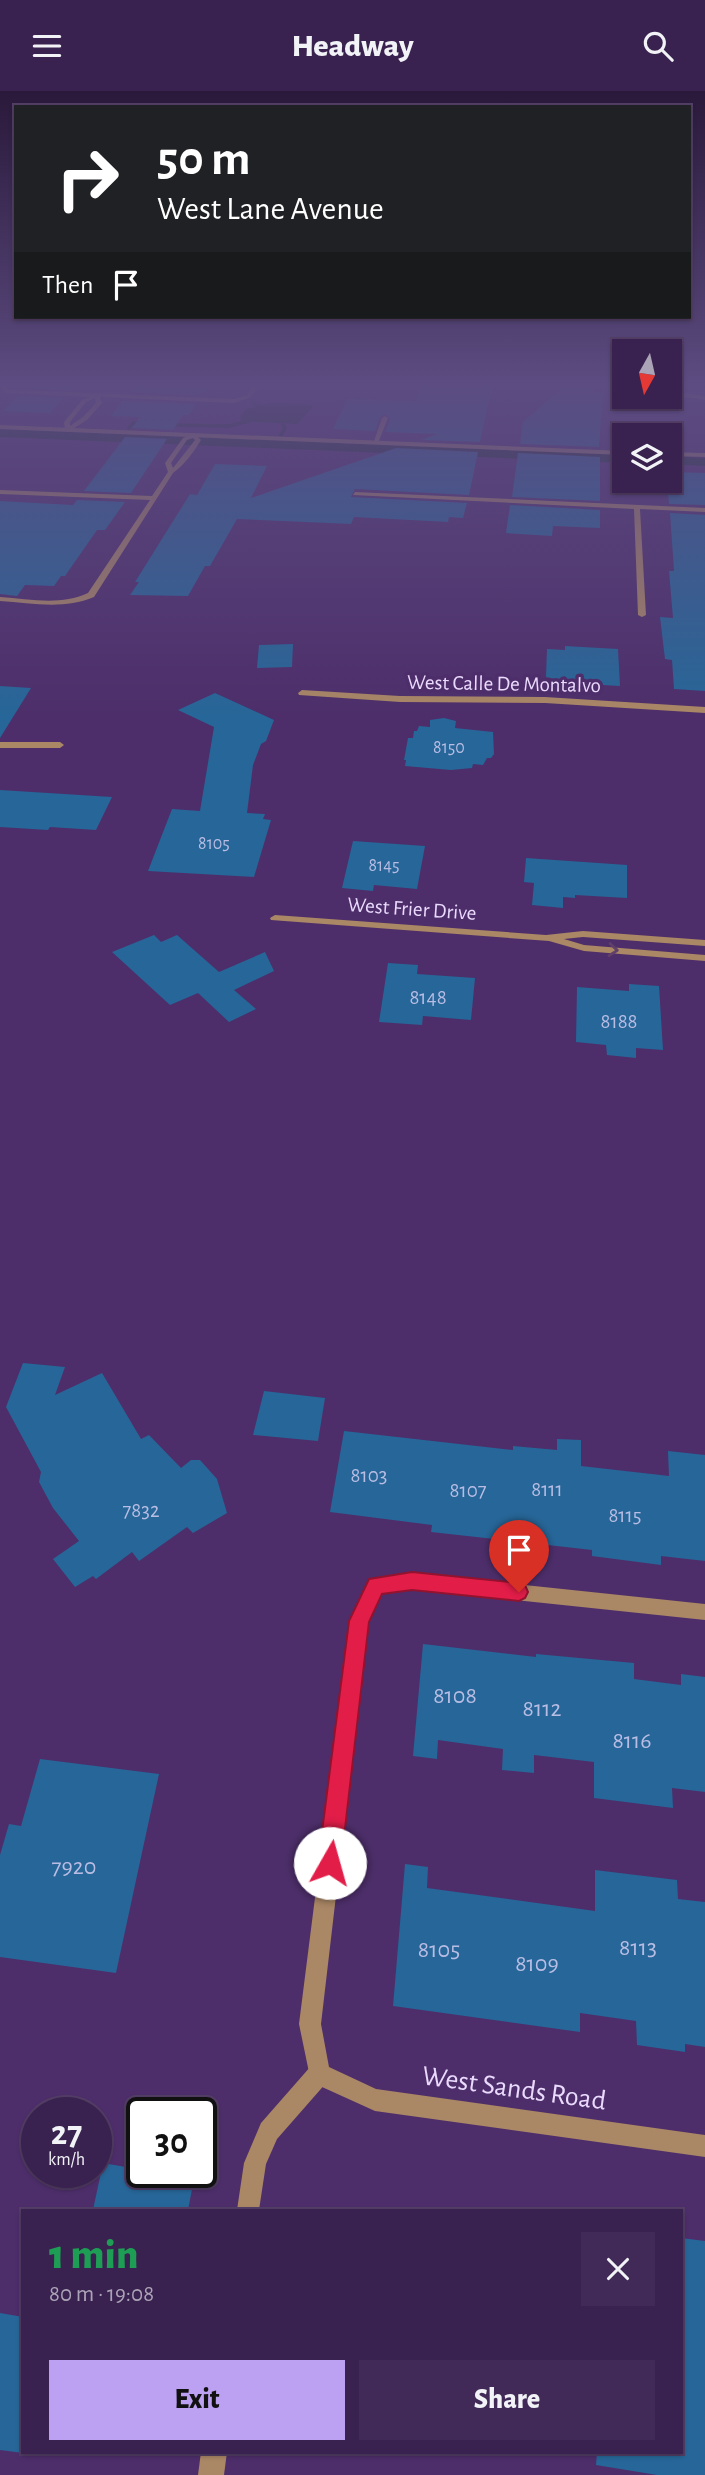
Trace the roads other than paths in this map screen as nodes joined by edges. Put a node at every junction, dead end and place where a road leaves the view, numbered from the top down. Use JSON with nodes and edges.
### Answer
{"nodes":[{"id":1,"x":32,"y":493,"type":"edge"},
{"id":2,"x":157,"y":493,"type":"edge"},
{"id":3,"x":355,"y":494,"type":"dead end"},
{"id":4,"x":154,"y":498,"type":"junction"},
{"id":5,"x":637,"y":507,"type":"junction"},
{"id":6,"x":705,"y":510,"type":"edge"},
{"id":7,"x":0,"y":599,"type":"edge"},
{"id":8,"x":642,"y":615,"type":"dead end"},
{"id":9,"x":302,"y":693,"type":"dead end"},
{"id":10,"x":705,"y":710,"type":"edge"},
{"id":11,"x":0,"y":745,"type":"edge"},
{"id":12,"x":60,"y":745,"type":"dead end"},
{"id":13,"x":275,"y":918,"type":"dead end"},
{"id":14,"x":546,"y":938,"type":"junction"},
{"id":15,"x":705,"y":943,"type":"edge"},
{"id":16,"x":705,"y":958,"type":"edge"},
{"id":17,"x":705,"y":1612,"type":"edge"},
{"id":18,"x":319,"y":2074,"type":"junction"},
{"id":19,"x":705,"y":2147,"type":"edge"},
{"id":20,"x":248,"y":2209,"type":"edge"},
{"id":21,"x":214,"y":2454,"type":"edge"},
{"id":22,"x":211,"y":2475,"type":"edge"}],
"edges":[{"from":1,"to":4,"type":"street"},
{"from":2,"to":4,"type":"street"},
{"from":3,"to":5,"type":"street"},
{"from":4,"to":7,"type":"street"},
{"from":5,"to":6,"type":"street"},
{"from":5,"to":8,"type":"street"},
{"from":9,"to":10,"type":"street","name":"West Calle De Montalvo"},
{"from":11,"to":12,"type":"street"},
{"from":13,"to":14,"type":"street","name":"West Frier Drive"},
{"from":14,"to":15,"type":"street","name":"West Frier Drive"},
{"from":14,"to":16,"type":"street","name":"West Frier Drive","one_way":true},
{"from":17,"to":18,"type":"street"},
{"from":18,"to":19,"type":"street","name":"West Sands Road"},
{"from":18,"to":20,"type":"street"},
{"from":21,"to":22,"type":"street"}]}
